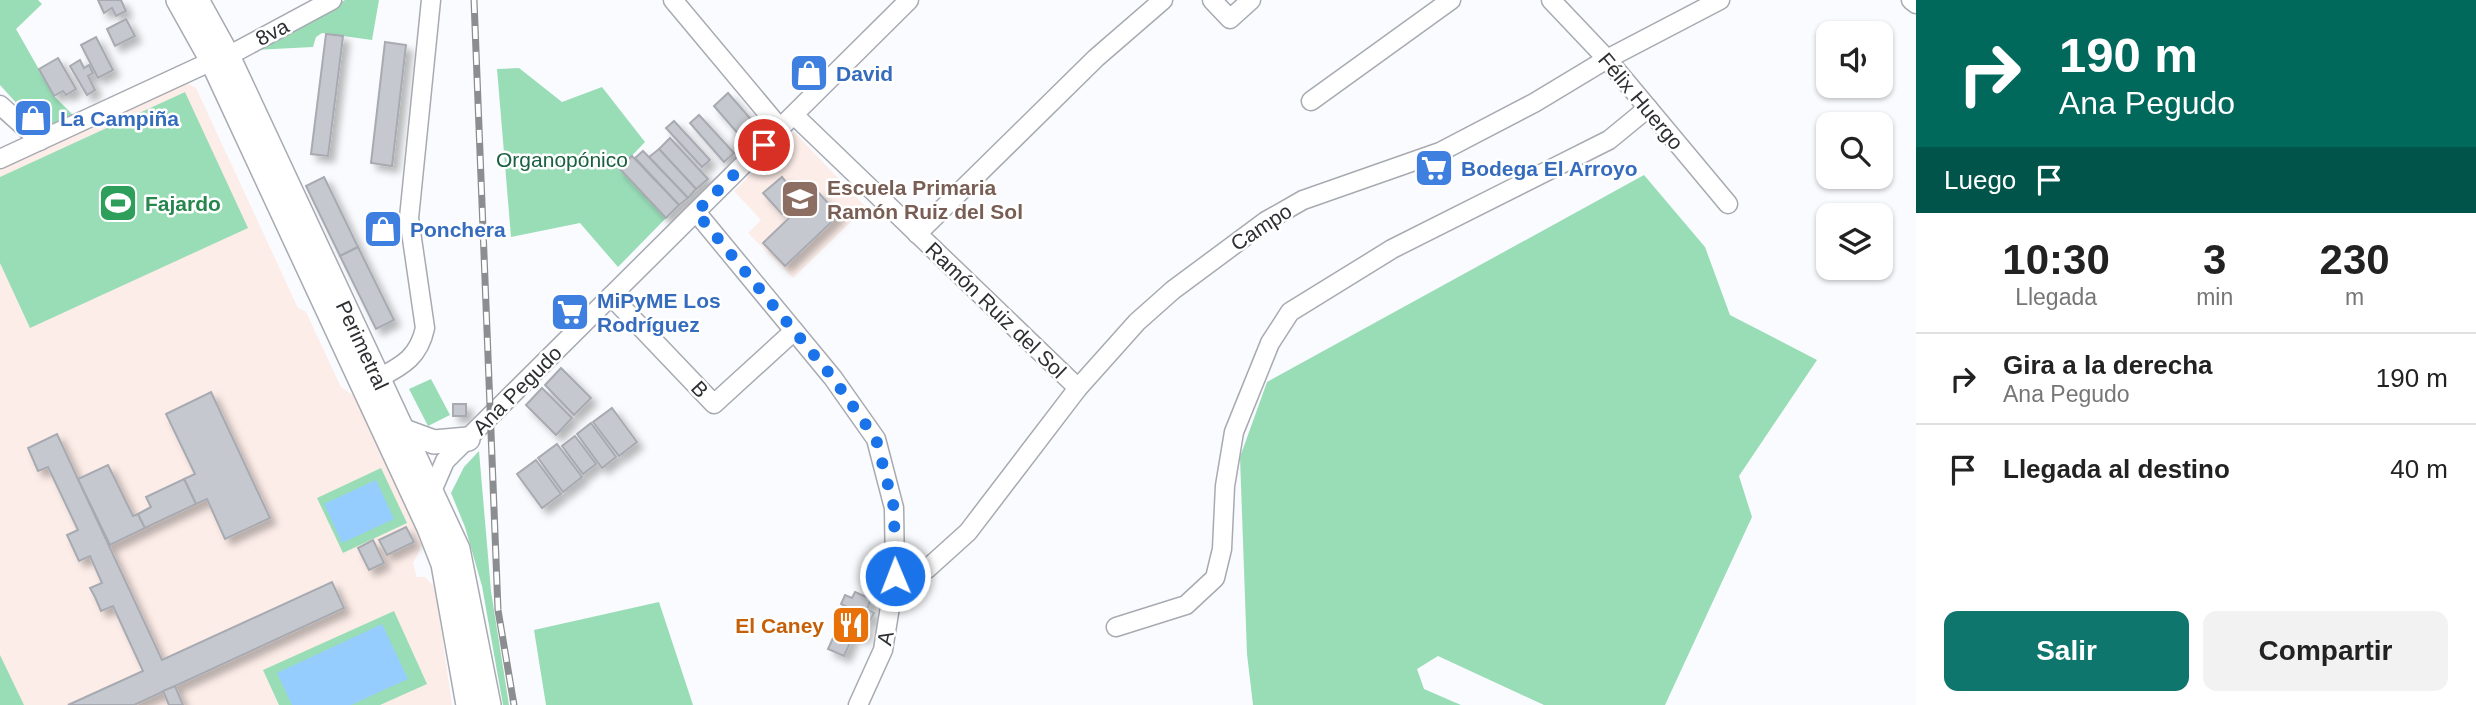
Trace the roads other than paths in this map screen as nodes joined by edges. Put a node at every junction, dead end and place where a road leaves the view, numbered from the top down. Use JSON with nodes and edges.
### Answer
{"nodes":[{"id":1,"x":178,"y":0,"type":"edge"},
{"id":2,"x":197,"y":0,"type":"edge"},
{"id":3,"x":431,"y":0,"type":"edge"},
{"id":4,"x":673,"y":0,"type":"edge"},
{"id":5,"x":909,"y":0,"type":"edge"},
{"id":6,"x":1163,"y":0,"type":"edge"},
{"id":7,"x":1212,"y":0,"type":"edge"},
{"id":8,"x":1251,"y":0,"type":"edge"},
{"id":9,"x":1451,"y":0,"type":"edge"},
{"id":10,"x":1551,"y":0,"type":"edge"},
{"id":11,"x":1720,"y":0,"type":"edge"},
{"id":12,"x":1911,"y":0,"type":"edge"},
{"id":13,"x":326,"y":1,"type":"edge"},
{"id":14,"x":1916,"y":4,"type":"edge"},
{"id":15,"x":220,"y":59,"type":"junction"},
{"id":16,"x":1606,"y":59,"type":"junction"},
{"id":17,"x":1311,"y":102,"type":"dead end"},
{"id":18,"x":0,"y":105,"type":"edge"},
{"id":19,"x":1648,"y":107,"type":"junction"},
{"id":20,"x":794,"y":115,"type":"junction"},
{"id":21,"x":780,"y":128,"type":"junction"},
{"id":22,"x":40,"y":141,"type":"junction"},
{"id":23,"x":0,"y":159,"type":"edge"},
{"id":24,"x":1728,"y":204,"type":"dead end"},
{"id":25,"x":696,"y":212,"type":"junction"},
{"id":26,"x":917,"y":234,"type":"junction"},
{"id":27,"x":611,"y":296,"type":"junction"},
{"id":28,"x":794,"y":331,"type":"junction"},
{"id":29,"x":379,"y":378,"type":"junction"},
{"id":30,"x":1078,"y":388,"type":"junction"},
{"id":31,"x":468,"y":439,"type":"junction"},
{"id":32,"x":398,"y":440,"type":"junction"},
{"id":33,"x":445,"y":461,"type":"junction"},
{"id":34,"x":420,"y":466,"type":"junction"},
{"id":35,"x":432,"y":491,"type":"junction"},
{"id":36,"x":429,"y":528,"type":"junction"},
{"id":37,"x":895,"y":576,"type":"junction"},
{"id":38,"x":1116,"y":627,"type":"dead end"},
{"id":39,"x":468,"y":705,"type":"edge"},
{"id":40,"x":489,"y":705,"type":"edge"},
{"id":41,"x":858,"y":705,"type":"edge"}],
"edges":[{"from":1,"to":15,"type":"main road","name":"Perimetral"},
{"from":2,"to":15,"type":"main road","name":"Perimetral"},
{"from":3,"to":29,"type":"street"},
{"from":4,"to":21,"type":"street"},
{"from":5,"to":20,"type":"street","name":"Ana Pegudo"},
{"from":6,"to":26,"type":"street"},
{"from":7,"to":8,"type":"street"},
{"from":9,"to":17,"type":"street"},
{"from":10,"to":16,"type":"street","name":"Félix Huergo"},
{"from":11,"to":16,"type":"street","name":"Campo"},
{"from":12,"to":14,"type":"street"},
{"from":13,"to":15,"type":"street","name":"8va"},
{"from":15,"to":22,"type":"street","name":"8va"},
{"from":15,"to":29,"type":"main road","name":"Perimetral"},
{"from":15,"to":32,"type":"main road","name":"Perimetral"},
{"from":16,"to":19,"type":"street","name":"Félix Huergo"},
{"from":16,"to":30,"type":"street","name":"Campo"},
{"from":18,"to":22,"type":"street"},
{"from":19,"to":24,"type":"street","name":"Félix Huergo"},
{"from":19,"to":38,"type":"street"},
{"from":20,"to":21,"type":"street","name":"Ana Pegudo"},
{"from":20,"to":26,"type":"street","name":"Ramón Ruiz del Sol"},
{"from":21,"to":25,"type":"street","name":"Ana Pegudo"},
{"from":22,"to":23,"type":"street","name":"8va"},
{"from":25,"to":27,"type":"street","name":"Ana Pegudo"},
{"from":25,"to":28,"type":"street","name":"A"},
{"from":26,"to":30,"type":"street","name":"Ramón Ruiz del Sol"},
{"from":27,"to":28,"type":"street","name":"B"},
{"from":27,"to":31,"type":"street","name":"Ana Pegudo"},
{"from":28,"to":37,"type":"street","name":"A"},
{"from":29,"to":32,"type":"main road","name":"Perimetral"},
{"from":30,"to":37,"type":"street","name":"Campo"},
{"from":31,"to":32,"type":"main road"},
{"from":31,"to":33,"type":"street","name":"Ana Pegudo"},
{"from":32,"to":34,"type":"main road","name":"Perimetral"},
{"from":32,"to":36,"type":"main road","name":"Perimetral"},
{"from":33,"to":34,"type":"street"},
{"from":33,"to":35,"type":"street","name":"Ana Pegudo"},
{"from":34,"to":35,"type":"main road","name":"Perimetral"},
{"from":35,"to":36,"type":"main road"},
{"from":35,"to":40,"type":"main road","name":"Perimetral"},
{"from":36,"to":39,"type":"main road","name":"Perimetral"},
{"from":37,"to":41,"type":"street","name":"A"}]}
